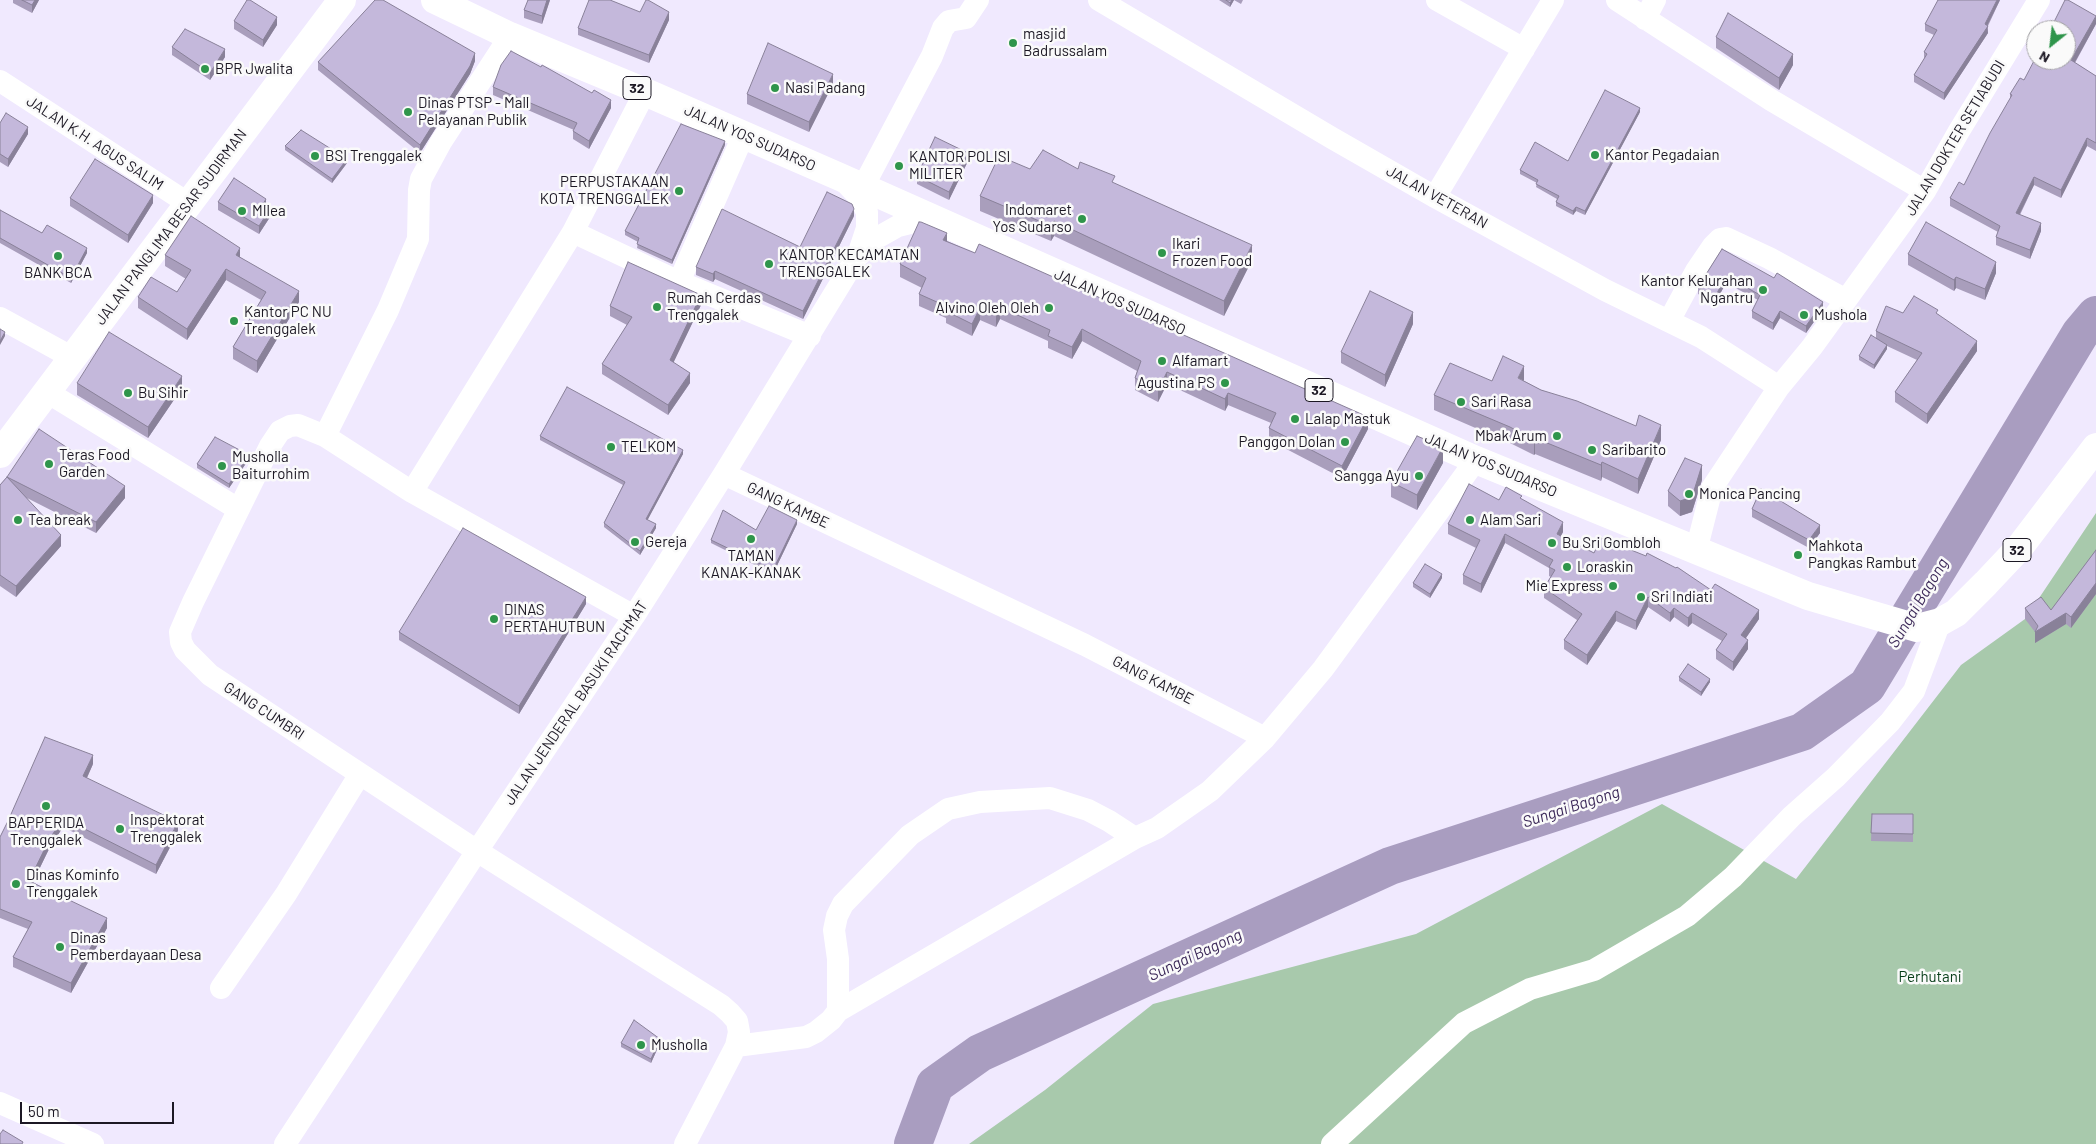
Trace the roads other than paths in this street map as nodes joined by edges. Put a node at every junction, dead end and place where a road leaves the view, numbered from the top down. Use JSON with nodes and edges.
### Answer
{"nodes":[{"id":1,"x":435,"y":0,"type":"edge"},
{"id":2,"x":978,"y":0,"type":"edge"},
{"id":3,"x":1099,"y":0,"type":"edge"},
{"id":4,"x":1437,"y":0,"type":"edge"},
{"id":5,"x":1553,"y":0,"type":"edge"},
{"id":6,"x":1617,"y":0,"type":"edge"},
{"id":7,"x":2038,"y":0,"type":"edge"},
{"id":8,"x":334,"y":2,"type":"edge"},
{"id":9,"x":1650,"y":9,"type":"edge"},
{"id":10,"x":510,"y":36,"type":"junction"},
{"id":11,"x":1524,"y":50,"type":"junction"},
{"id":12,"x":0,"y":81,"type":"edge"},
{"id":13,"x":645,"y":92,"type":"junction"},
{"id":14,"x":743,"y":136,"type":"junction"},
{"id":15,"x":852,"y":182,"type":"junction"},
{"id":16,"x":1925,"y":191,"type":"junction"},
{"id":17,"x":1435,"y":197,"type":"junction"},
{"id":18,"x":189,"y":204,"type":"junction"},
{"id":19,"x":945,"y":224,"type":"junction"},
{"id":20,"x":573,"y":232,"type":"junction"},
{"id":21,"x":858,"y":255,"type":"junction"},
{"id":22,"x":679,"y":282,"type":"junction"},
{"id":23,"x":1846,"y":300,"type":"junction"},
{"id":24,"x":0,"y":318,"type":"edge"},
{"id":25,"x":1669,"y":321,"type":"junction"},
{"id":26,"x":810,"y":336,"type":"junction"},
{"id":27,"x":73,"y":358,"type":"junction"},
{"id":28,"x":1779,"y":387,"type":"junction"},
{"id":29,"x":47,"y":392,"type":"junction"},
{"id":30,"x":325,"y":436,"type":"junction"},
{"id":31,"x":2096,"y":447,"type":"edge"},
{"id":32,"x":0,"y":454,"type":"edge"},
{"id":33,"x":1476,"y":460,"type":"junction"},
{"id":34,"x":724,"y":474,"type":"junction"},
{"id":35,"x":412,"y":492,"type":"junction"},
{"id":36,"x":238,"y":509,"type":"junction"},
{"id":37,"x":1696,"y":551,"type":"junction"},
{"id":38,"x":634,"y":616,"type":"junction"},
{"id":39,"x":1929,"y":625,"type":"junction"},
{"id":40,"x":1265,"y":738,"type":"junction"},
{"id":41,"x":360,"y":774,"type":"junction"},
{"id":42,"x":1135,"y":838,"type":"junction"},
{"id":43,"x":477,"y":851,"type":"junction"},
{"id":44,"x":221,"y":988,"type":"dead end"},
{"id":45,"x":838,"y":1011,"type":"junction"},
{"id":46,"x":736,"y":1046,"type":"junction"},
{"id":47,"x":0,"y":1103,"type":"edge"},
{"id":48,"x":93,"y":1144,"type":"edge"},
{"id":49,"x":285,"y":1144,"type":"edge"},
{"id":50,"x":685,"y":1144,"type":"edge"},
{"id":51,"x":1332,"y":1144,"type":"edge"}],
"edges":[{"from":1,"to":10,"type":"main road","name":"JALAN YOS SUDARSO","number":"32"},
{"from":2,"to":15,"type":"street"},
{"from":3,"to":17,"type":"street","name":"JALAN VETERAN"},
{"from":4,"to":11,"type":"street"},
{"from":5,"to":11,"type":"street"},
{"from":6,"to":9,"type":"street"},
{"from":7,"to":16,"type":"street","name":"JALAN DOKTER SETIABUDI"},
{"from":8,"to":18,"type":"main road","name":"JALAN PANGLIMA BESAR SUDIRMAN"},
{"from":9,"to":16,"type":"street"},
{"from":10,"to":13,"type":"main road","name":"JALAN YOS SUDARSO","number":"32"},
{"from":10,"to":30,"type":"street"},
{"from":11,"to":17,"type":"street"},
{"from":12,"to":18,"type":"street","name":"JALAN K.H. AGUS SALIM"},
{"from":13,"to":14,"type":"main road","name":"JALAN YOS SUDARSO","number":"32"},
{"from":13,"to":20,"type":"street"},
{"from":14,"to":15,"type":"main road","name":"JALAN YOS SUDARSO","number":"32"},
{"from":14,"to":22,"type":"street"},
{"from":15,"to":19,"type":"main road","name":"JALAN YOS SUDARSO","number":"32"},
{"from":15,"to":21,"type":"street"},
{"from":16,"to":23,"type":"street","name":"JALAN DOKTER SETIABUDI"},
{"from":17,"to":25,"type":"street","name":"JALAN VETERAN"},
{"from":18,"to":27,"type":"main road","name":"JALAN PANGLIMA BESAR SUDIRMAN"},
{"from":19,"to":21,"type":"street"},
{"from":19,"to":33,"type":"main road","name":"JALAN YOS SUDARSO","number":"32"},
{"from":20,"to":22,"type":"street"},
{"from":20,"to":35,"type":"street"},
{"from":21,"to":26,"type":"street","name":"JALAN JENDERAL BASUKI RACHMAT"},
{"from":22,"to":26,"type":"street"},
{"from":23,"to":25,"type":"street"},
{"from":23,"to":28,"type":"street","name":"JALAN DOKTER SETIABUDI"},
{"from":24,"to":27,"type":"street"},
{"from":25,"to":28,"type":"street","name":"JALAN VETERAN"},
{"from":26,"to":34,"type":"street","name":"JALAN JENDERAL BASUKI RACHMAT"},
{"from":27,"to":29,"type":"main road","name":"JALAN PANGLIMA BESAR SUDIRMAN"},
{"from":28,"to":37,"type":"street","name":"JALAN DOKTER SETIABUDI"},
{"from":29,"to":32,"type":"main road","name":"JALAN PANGLIMA BESAR SUDIRMAN"},
{"from":29,"to":36,"type":"street"},
{"from":30,"to":35,"type":"street","name":"GANG CUMBRI"},
{"from":30,"to":36,"type":"street","name":"GANG CUMBRI"},
{"from":31,"to":39,"type":"main road","number":"32"},
{"from":33,"to":37,"type":"main road","name":"JALAN YOS SUDARSO","number":"32"},
{"from":33,"to":40,"type":"street"},
{"from":34,"to":38,"type":"street","name":"JALAN JENDERAL BASUKI RACHMAT"},
{"from":34,"to":40,"type":"street","name":"GANG KAMBE"},
{"from":35,"to":38,"type":"street","name":"GANG CUMBRI"},
{"from":36,"to":41,"type":"street","name":"GANG CUMBRI"},
{"from":37,"to":39,"type":"main road","name":"JALAN YOS SUDARSO","number":"32"},
{"from":38,"to":43,"type":"street","name":"JALAN JENDERAL BASUKI RACHMAT"},
{"from":39,"to":51,"type":"street"},
{"from":40,"to":42,"type":"street"},
{"from":41,"to":43,"type":"street","name":"GANG CUMBRI"},
{"from":41,"to":44,"type":"street"},
{"from":42,"to":45,"type":"street"},
{"from":42,"to":45,"type":"street"},
{"from":43,"to":46,"type":"street","name":"GANG CUMBRI"},
{"from":43,"to":49,"type":"street","name":"JALAN JENDERAL BASUKI RACHMAT"},
{"from":45,"to":46,"type":"street"},
{"from":46,"to":50,"type":"street"},
{"from":47,"to":48,"type":"street"}]}
